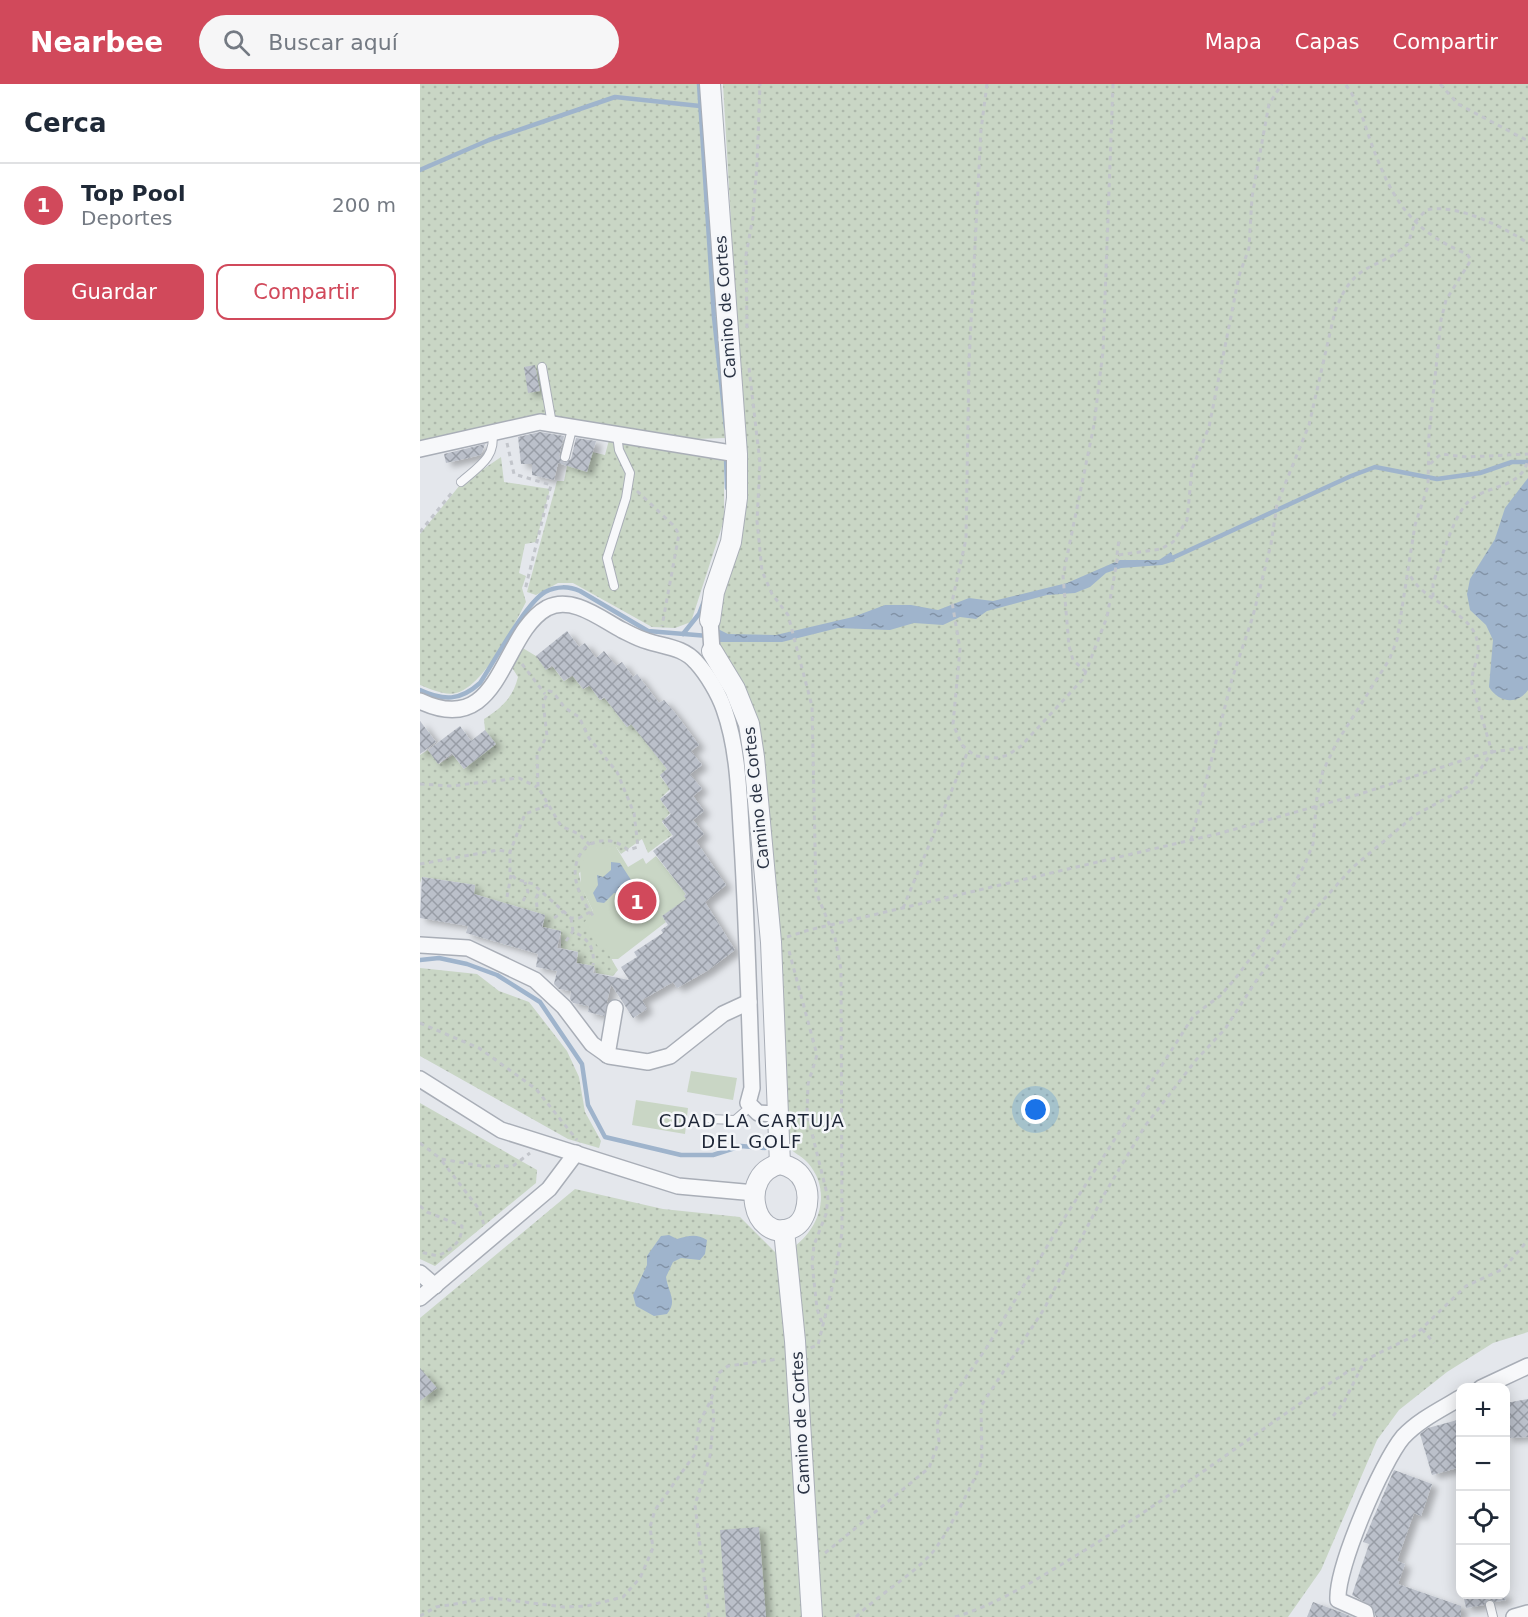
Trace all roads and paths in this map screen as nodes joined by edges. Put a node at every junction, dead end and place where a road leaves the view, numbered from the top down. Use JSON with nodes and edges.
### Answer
{"nodes":[{"id":1,"x":710,"y":84,"type":"edge"},
{"id":2,"x":760,"y":84,"type":"edge"},
{"id":3,"x":987,"y":84,"type":"edge"},
{"id":4,"x":1113,"y":84,"type":"edge"},
{"id":5,"x":1282,"y":84,"type":"edge"},
{"id":6,"x":1345,"y":84,"type":"edge"},
{"id":7,"x":1440,"y":84,"type":"edge"},
{"id":8,"x":1528,"y":141,"type":"edge"},
{"id":9,"x":1415,"y":222,"type":"junction"},
{"id":10,"x":1528,"y":243,"type":"edge"},
{"id":11,"x":747,"y":330,"type":"dead end"},
{"id":12,"x":749,"y":360,"type":"dead end"},
{"id":13,"x":542,"y":367,"type":"dead end"},
{"id":14,"x":552,"y":424,"type":"junction"},
{"id":15,"x":572,"y":429,"type":"junction"},
{"id":16,"x":498,"y":431,"type":"junction"},
{"id":17,"x":617,"y":435,"type":"junction"},
{"id":18,"x":420,"y":449,"type":"edge"},
{"id":19,"x":737,"y":454,"type":"junction"},
{"id":20,"x":1528,"y":454,"type":"edge"},
{"id":21,"x":565,"y":457,"type":"dead end"},
{"id":22,"x":1528,"y":459,"type":"edge"},
{"id":23,"x":1430,"y":464,"type":"junction"},
{"id":24,"x":1527,"y":465,"type":"edge"},
{"id":25,"x":629,"y":480,"type":"junction"},
{"id":26,"x":461,"y":482,"type":"joint"},
{"id":27,"x":420,"y":532,"type":"edge"},
{"id":28,"x":1119,"y":539,"type":"dead end"},
{"id":29,"x":1118,"y":555,"type":"junction"},
{"id":30,"x":1408,"y":573,"type":"junction"},
{"id":31,"x":614,"y":586,"type":"dead end"},
{"id":32,"x":525,"y":590,"type":"dead end"},
{"id":33,"x":1433,"y":597,"type":"junction"},
{"id":34,"x":710,"y":620,"type":"joint"},
{"id":35,"x":662,"y":626,"type":"dead end"},
{"id":36,"x":794,"y":645,"type":"dead end"},
{"id":37,"x":712,"y":651,"type":"joint"},
{"id":38,"x":510,"y":657,"type":"junction"},
{"id":39,"x":1086,"y":672,"type":"junction"},
{"id":40,"x":545,"y":695,"type":"junction"},
{"id":41,"x":420,"y":701,"type":"edge"},
{"id":42,"x":1528,"y":747,"type":"edge"},
{"id":43,"x":968,"y":752,"type":"junction"},
{"id":44,"x":1492,"y":752,"type":"junction"},
{"id":45,"x":420,"y":784,"type":"edge"},
{"id":46,"x":538,"y":787,"type":"junction"},
{"id":47,"x":548,"y":805,"type":"junction"},
{"id":48,"x":1317,"y":806,"type":"junction"},
{"id":49,"x":1191,"y":840,"type":"junction"},
{"id":50,"x":590,"y":845,"type":"junction"},
{"id":51,"x":510,"y":852,"type":"junction"},
{"id":52,"x":420,"y":864,"type":"edge"},
{"id":53,"x":511,"y":875,"type":"junction"},
{"id":54,"x":525,"y":882,"type":"junction"},
{"id":55,"x":540,"y":890,"type":"junction"},
{"id":56,"x":507,"y":897,"type":"dead end"},
{"id":57,"x":523,"y":902,"type":"dead end"},
{"id":58,"x":537,"y":907,"type":"dead end"},
{"id":59,"x":903,"y":908,"type":"junction"},
{"id":60,"x":564,"y":911,"type":"junction"},
{"id":61,"x":590,"y":912,"type":"junction"},
{"id":62,"x":594,"y":917,"type":"dead end"},
{"id":63,"x":554,"y":918,"type":"dead end"},
{"id":64,"x":571,"y":918,"type":"junction"},
{"id":65,"x":573,"y":931,"type":"junction"},
{"id":66,"x":778,"y":940,"type":"junction"},
{"id":67,"x":566,"y":941,"type":"dead end"},
{"id":68,"x":420,"y":945,"type":"edge"},
{"id":69,"x":592,"y":965,"type":"dead end"},
{"id":70,"x":749,"y":1002,"type":"junction"},
{"id":71,"x":615,"y":1008,"type":"dead end"},
{"id":72,"x":420,"y":1023,"type":"edge"},
{"id":73,"x":607,"y":1055,"type":"junction"},
{"id":74,"x":420,"y":1079,"type":"edge"},
{"id":75,"x":766,"y":1112,"type":"junction"},
{"id":76,"x":710,"y":1119,"type":"dead end"},
{"id":77,"x":420,"y":1143,"type":"edge"},
{"id":78,"x":543,"y":1143,"type":"junction"},
{"id":79,"x":576,"y":1153,"type":"junction"},
{"id":80,"x":441,"y":1159,"type":"junction"},
{"id":81,"x":780,"y":1164,"type":"junction"},
{"id":82,"x":755,"y":1193,"type":"junction"},
{"id":83,"x":420,"y":1206,"type":"edge"},
{"id":84,"x":784,"y":1230,"type":"junction"},
{"id":85,"x":1528,"y":1240,"type":"edge"},
{"id":86,"x":488,"y":1241,"type":"junction"},
{"id":87,"x":420,"y":1252,"type":"edge"},
{"id":88,"x":420,"y":1273,"type":"edge"},
{"id":89,"x":435,"y":1286,"type":"junction"},
{"id":90,"x":420,"y":1298,"type":"edge"},
{"id":91,"x":822,"y":1323,"type":"dead end"},
{"id":92,"x":1422,"y":1329,"type":"junction"},
{"id":93,"x":1434,"y":1343,"type":"dead end"},
{"id":94,"x":1528,"y":1366,"type":"edge"},
{"id":95,"x":1359,"y":1368,"type":"junction"},
{"id":96,"x":1492,"y":1383,"type":"edge"},
{"id":97,"x":711,"y":1400,"type":"dead end"},
{"id":98,"x":1456,"y":1401,"type":"edge"},
{"id":99,"x":1333,"y":1416,"type":"dead end"},
{"id":100,"x":823,"y":1558,"type":"dead end"},
{"id":101,"x":1490,"y":1605,"type":"dead end"},
{"id":102,"x":1528,"y":1613,"type":"edge"},
{"id":103,"x":709,"y":1617,"type":"edge"},
{"id":104,"x":812,"y":1617,"type":"edge"},
{"id":105,"x":856,"y":1617,"type":"edge"},
{"id":106,"x":955,"y":1617,"type":"edge"},
{"id":107,"x":1366,"y":1617,"type":"edge"},
{"id":108,"x":1493,"y":1617,"type":"edge"},
{"id":109,"x":1514,"y":1617,"type":"edge"}],
"edges":[{"from":1,"to":19,"type":"street","name":"Camino de Cortes"},
{"from":2,"to":11,"type":"path"},
{"from":3,"to":43,"type":"path"},
{"from":4,"to":39,"type":"path"},
{"from":5,"to":29,"type":"path"},
{"from":6,"to":9,"type":"path"},
{"from":7,"to":8,"type":"path"},
{"from":9,"to":10,"type":"path"},
{"from":9,"to":23,"type":"path"},
{"from":9,"to":49,"type":"path"},
{"from":12,"to":36,"type":"path"},
{"from":13,"to":14,"type":"lane"},
{"from":14,"to":15,"type":"street"},
{"from":14,"to":16,"type":"street"},
{"from":15,"to":17,"type":"street"},
{"from":15,"to":21,"type":"lane"},
{"from":16,"to":18,"type":"street"},
{"from":16,"to":26,"type":"lane"},
{"from":16,"to":32,"type":"path"},
{"from":17,"to":19,"type":"street"},
{"from":17,"to":25,"type":"lane"},
{"from":19,"to":34,"type":"street","name":"Camino de Cortes"},
{"from":20,"to":23,"type":"path"},
{"from":22,"to":24,"type":"path"},
{"from":23,"to":30,"type":"path"},
{"from":24,"to":33,"type":"path"},
{"from":25,"to":31,"type":"lane"},
{"from":25,"to":35,"type":"path"},
{"from":26,"to":27,"type":"path"},
{"from":28,"to":29,"type":"path"},
{"from":29,"to":39,"type":"path"},
{"from":30,"to":33,"type":"path"},
{"from":30,"to":48,"type":"path"},
{"from":33,"to":44,"type":"path"},
{"from":34,"to":37,"type":"street","name":"Camino de Cortes"},
{"from":37,"to":66,"type":"street","name":"Camino de Cortes"},
{"from":38,"to":40,"type":"path"},
{"from":38,"to":41,"type":"street"},
{"from":38,"to":70,"type":"street"},
{"from":39,"to":43,"type":"path"},
{"from":40,"to":46,"type":"path"},
{"from":40,"to":50,"type":"path"},
{"from":42,"to":44,"type":"path"},
{"from":43,"to":59,"type":"path"},
{"from":44,"to":48,"type":"path"},
{"from":44,"to":105,"type":"path"},
{"from":45,"to":46,"type":"path"},
{"from":46,"to":47,"type":"path"},
{"from":47,"to":50,"type":"path"},
{"from":47,"to":51,"type":"path"},
{"from":48,"to":49,"type":"path"},
{"from":48,"to":100,"type":"path"},
{"from":49,"to":59,"type":"path"},
{"from":50,"to":61,"type":"path"},
{"from":51,"to":52,"type":"path"},
{"from":51,"to":53,"type":"path"},
{"from":53,"to":54,"type":"path"},
{"from":53,"to":56,"type":"path"},
{"from":54,"to":55,"type":"path"},
{"from":54,"to":57,"type":"path"},
{"from":55,"to":58,"type":"path"},
{"from":55,"to":60,"type":"path"},
{"from":59,"to":66,"type":"path"},
{"from":60,"to":63,"type":"path"},
{"from":60,"to":64,"type":"path"},
{"from":61,"to":62,"type":"path"},
{"from":61,"to":64,"type":"path"},
{"from":64,"to":65,"type":"path"},
{"from":65,"to":67,"type":"path"},
{"from":65,"to":69,"type":"path"},
{"from":66,"to":75,"type":"street","name":"Camino de Cortes"},
{"from":66,"to":91,"type":"path"},
{"from":68,"to":73,"type":"street"},
{"from":70,"to":73,"type":"street"},
{"from":70,"to":75,"type":"street"},
{"from":71,"to":73,"type":"street"},
{"from":72,"to":79,"type":"path"},
{"from":74,"to":78,"type":"street"},
{"from":75,"to":76,"type":"lane"},
{"from":75,"to":81,"type":"street","name":"Camino de Cortes"},
{"from":77,"to":80,"type":"path"},
{"from":78,"to":79,"type":"street"},
{"from":78,"to":80,"type":"path"},
{"from":79,"to":82,"type":"street"},
{"from":79,"to":86,"type":"street"},
{"from":80,"to":86,"type":"path"},
{"from":81,"to":82,"type":"street"},
{"from":81,"to":84,"type":"street"},
{"from":82,"to":84,"type":"street"},
{"from":83,"to":87,"type":"path"},
{"from":84,"to":104,"type":"street","name":"Camino de Cortes"},
{"from":85,"to":92,"type":"path"},
{"from":86,"to":89,"type":"street"},
{"from":88,"to":89,"type":"street"},
{"from":89,"to":90,"type":"street"},
{"from":92,"to":93,"type":"path"},
{"from":92,"to":95,"type":"path"},
{"from":94,"to":96,"type":"street"},
{"from":95,"to":99,"type":"path"},
{"from":95,"to":106,"type":"path"},
{"from":97,"to":103,"type":"path"},
{"from":98,"to":107,"type":"street"},
{"from":101,"to":108,"type":"lane"},
{"from":102,"to":109,"type":"street"}]}
